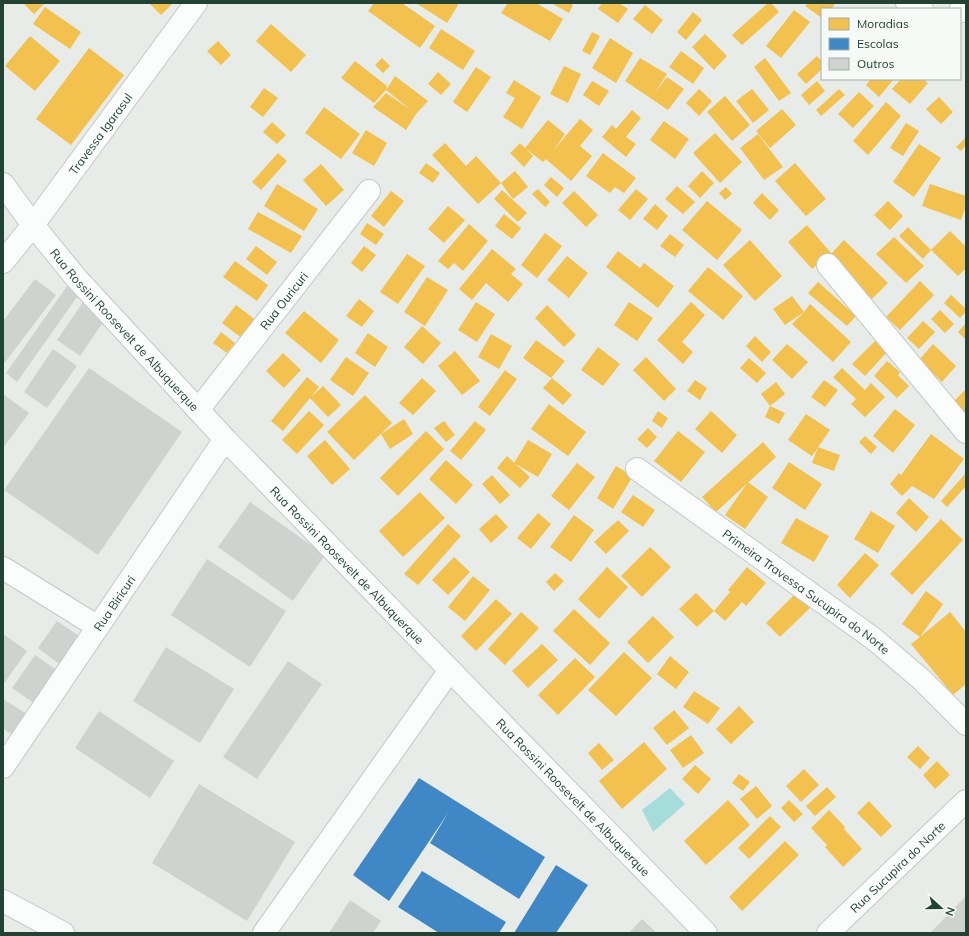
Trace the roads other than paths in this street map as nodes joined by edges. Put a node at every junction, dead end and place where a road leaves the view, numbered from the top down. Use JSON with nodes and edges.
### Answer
{"nodes":[{"id":1,"x":196,"y":3,"type":"edge"},
{"id":2,"x":907,"y":3,"type":"edge"},
{"id":3,"x":920,"y":8,"type":"edge"},
{"id":4,"x":3,"y":184,"type":"edge"},
{"id":5,"x":369,"y":191,"type":"dead end"},
{"id":6,"x":33,"y":225,"type":"junction"},
{"id":7,"x":3,"y":262,"type":"edge"},
{"id":8,"x":828,"y":265,"type":"dead end"},
{"id":9,"x":198,"y":410,"type":"junction"},
{"id":10,"x":966,"y":432,"type":"edge"},
{"id":11,"x":225,"y":439,"type":"junction"},
{"id":12,"x":637,"y":469,"type":"dead end"},
{"id":13,"x":3,"y":568,"type":"edge"},
{"id":14,"x":98,"y":627,"type":"junction"},
{"id":15,"x":450,"y":670,"type":"junction"},
{"id":16,"x":966,"y":724,"type":"edge"},
{"id":17,"x":3,"y":767,"type":"edge"},
{"id":18,"x":966,"y":801,"type":"edge"},
{"id":19,"x":3,"y":901,"type":"edge"},
{"id":20,"x":63,"y":933,"type":"edge"},
{"id":21,"x":264,"y":933,"type":"edge"},
{"id":22,"x":706,"y":933,"type":"edge"},
{"id":23,"x":828,"y":933,"type":"edge"}],
"edges":[{"from":1,"to":6,"type":"street","name":"Travessa Igarasul"},
{"from":2,"to":3,"type":"street"},
{"from":4,"to":6,"type":"street","name":"Rua Rossini Roosevelt de Albuquerque"},
{"from":5,"to":9,"type":"street","name":"Rua Ouricuri"},
{"from":6,"to":7,"type":"street","name":"Travessa Igarasul"},
{"from":6,"to":9,"type":"street","name":"Rua Rossini Roosevelt de Albuquerque"},
{"from":8,"to":10,"type":"street"},
{"from":9,"to":11,"type":"street","name":"Rua Rossini Roosevelt de Albuquerque"},
{"from":11,"to":14,"type":"street","name":"Rua Biricuri"},
{"from":11,"to":15,"type":"street","name":"Rua Rossini Roosevelt de Albuquerque"},
{"from":12,"to":16,"type":"street","name":"Primeira Travessa Sucupira do Norte"},
{"from":13,"to":14,"type":"street"},
{"from":14,"to":17,"type":"street","name":"Rua Biricuri"},
{"from":15,"to":21,"type":"street"},
{"from":15,"to":22,"type":"street","name":"Rua Rossini Roosevelt de Albuquerque"},
{"from":18,"to":23,"type":"street","name":"Rua Sucupira do Norte"},
{"from":19,"to":20,"type":"street"}]}
